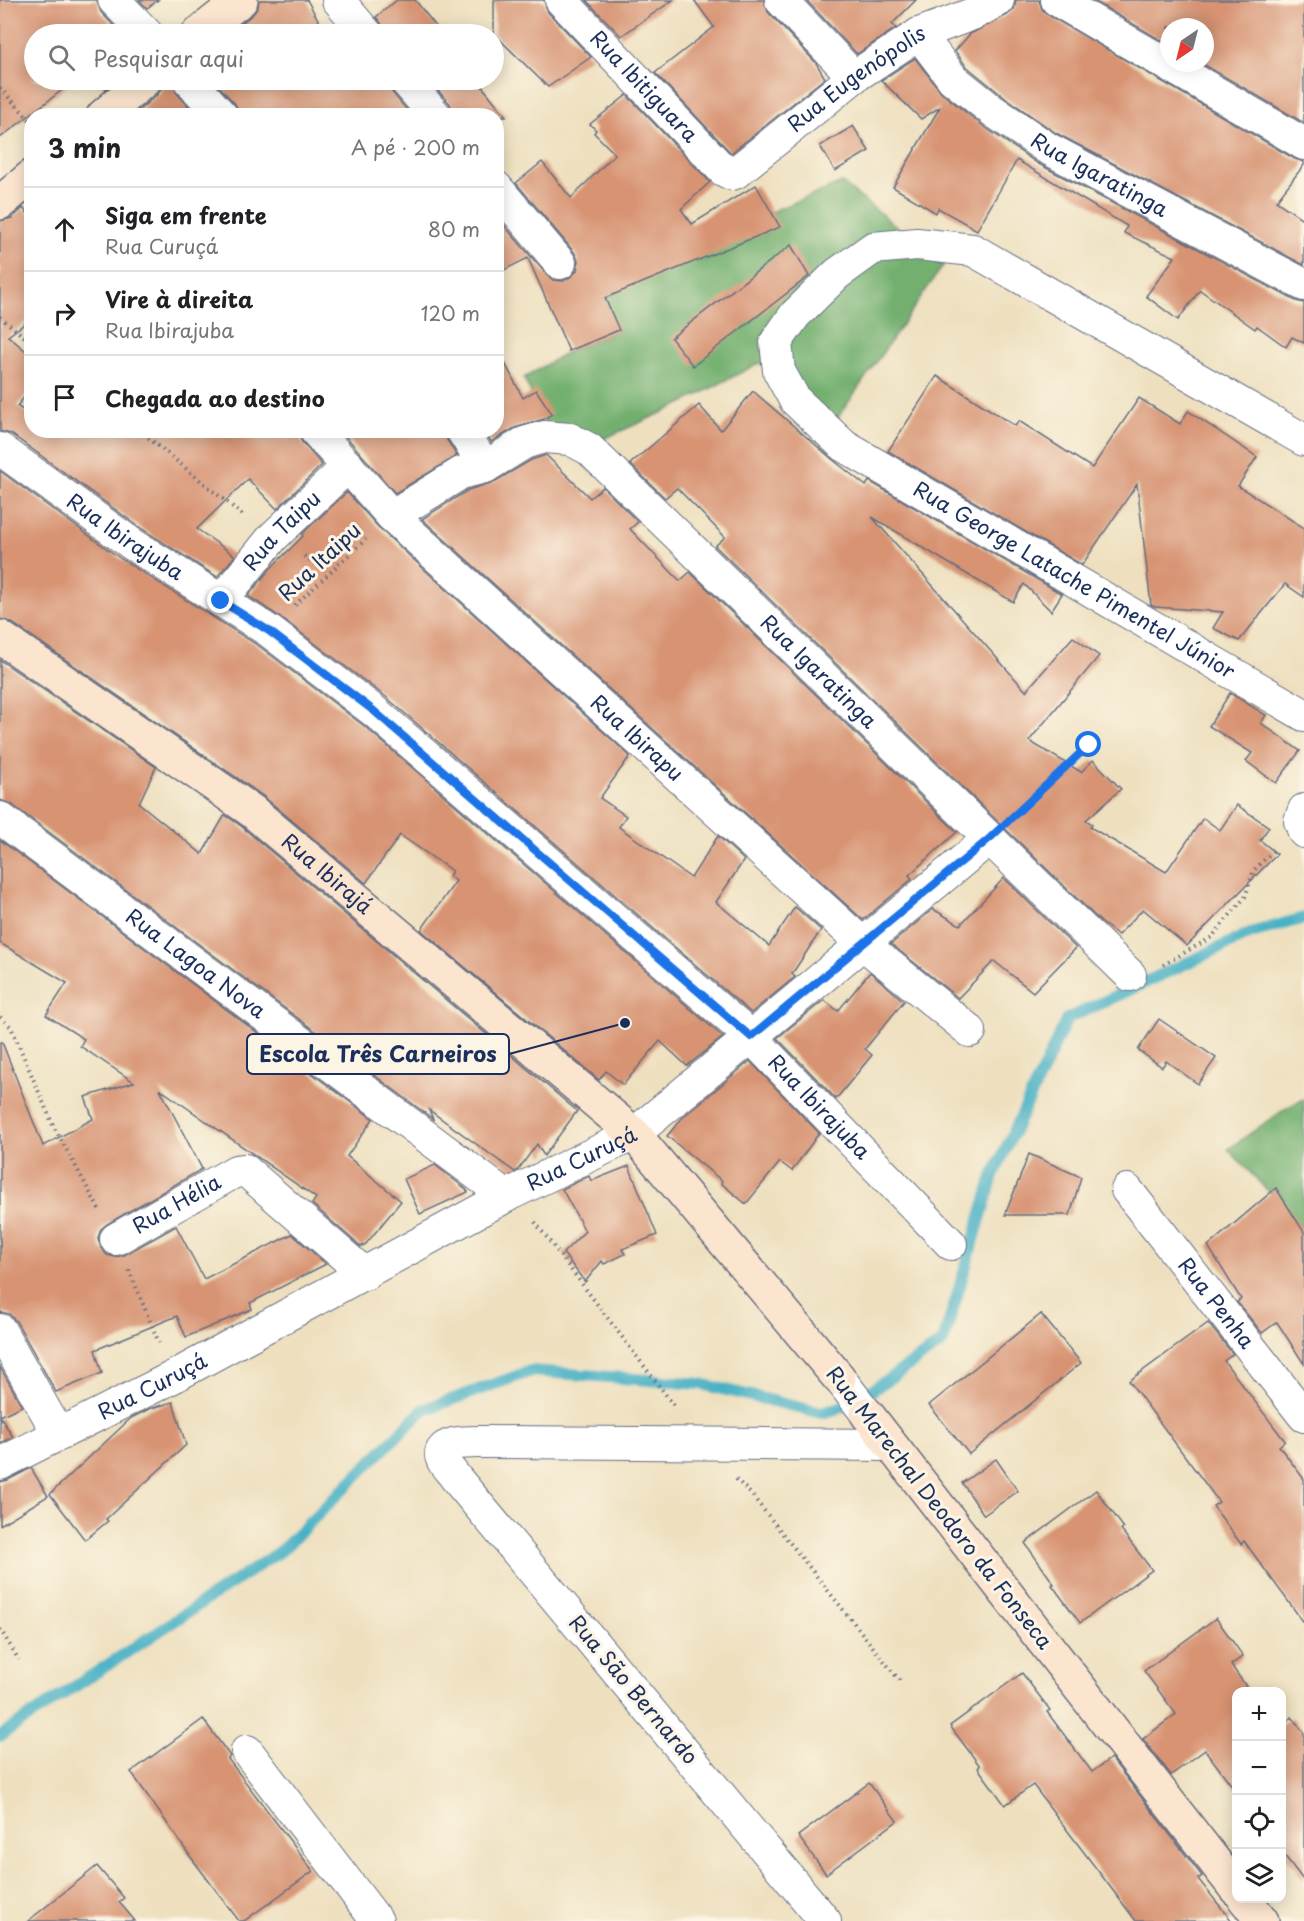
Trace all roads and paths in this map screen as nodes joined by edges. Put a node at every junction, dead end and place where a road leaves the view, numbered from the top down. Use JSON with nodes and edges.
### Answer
{"nodes":[{"id":1,"x":114,"y":0,"type":"edge"},
{"id":2,"x":241,"y":0,"type":"edge"},
{"id":3,"x":338,"y":0,"type":"edge"},
{"id":4,"x":561,"y":0,"type":"edge"},
{"id":5,"x":781,"y":0,"type":"edge"},
{"id":6,"x":1057,"y":0,"type":"edge"},
{"id":7,"x":979,"y":4,"type":"edge"},
{"id":8,"x":137,"y":24,"type":"edge"},
{"id":9,"x":211,"y":24,"type":"edge"},
{"id":10,"x":358,"y":24,"type":"edge"},
{"id":11,"x":919,"y":34,"type":"junction"},
{"id":12,"x":854,"y":77,"type":"junction"},
{"id":13,"x":0,"y":88,"type":"edge"},
{"id":14,"x":133,"y":90,"type":"edge"},
{"id":15,"x":198,"y":90,"type":"edge"},
{"id":16,"x":414,"y":90,"type":"edge"},
{"id":17,"x":112,"y":108,"type":"edge"},
{"id":18,"x":215,"y":108,"type":"edge"},
{"id":19,"x":429,"y":108,"type":"edge"},
{"id":20,"x":24,"y":114,"type":"edge"},
{"id":21,"x":1304,"y":144,"type":"edge"},
{"id":22,"x":726,"y":173,"type":"joint"},
{"id":23,"x":24,"y":183,"type":"edge"},
{"id":24,"x":504,"y":196,"type":"edge"},
{"id":25,"x":0,"y":203,"type":"edge"},
{"id":26,"x":561,"y":263,"type":"dead end"},
{"id":27,"x":1304,"y":285,"type":"edge"},
{"id":28,"x":0,"y":317,"type":"edge"},
{"id":29,"x":24,"y":336,"type":"edge"},
{"id":30,"x":148,"y":438,"type":"edge"},
{"id":31,"x":322,"y":438,"type":"edge"},
{"id":32,"x":467,"y":438,"type":"edge"},
{"id":33,"x":1304,"y":440,"type":"edge"},
{"id":34,"x":0,"y":449,"type":"edge"},
{"id":35,"x":348,"y":466,"type":"junction"},
{"id":36,"x":485,"y":467,"type":"junction"},
{"id":37,"x":393,"y":516,"type":"junction"},
{"id":38,"x":273,"y":537,"type":"junction"},
{"id":39,"x":328,"y":572,"type":"junction"},
{"id":40,"x":221,"y":601,"type":"junction"},
{"id":41,"x":269,"y":631,"type":"junction"},
{"id":42,"x":0,"y":637,"type":"edge"},
{"id":43,"x":1304,"y":715,"type":"edge"},
{"id":44,"x":1089,"y":745,"type":"dead end"},
{"id":45,"x":0,"y":818,"type":"edge"},
{"id":46,"x":1303,"y":823,"type":"edge"},
{"id":47,"x":990,"y":838,"type":"junction"},
{"id":48,"x":862,"y":944,"type":"junction"},
{"id":49,"x":1130,"y":975,"type":"joint"},
{"id":50,"x":0,"y":1017,"type":"edge"},
{"id":51,"x":970,"y":1031,"type":"dead end"},
{"id":52,"x":751,"y":1037,"type":"junction"},
{"id":53,"x":634,"y":1134,"type":"junction"},
{"id":54,"x":1127,"y":1190,"type":"dead end"},
{"id":55,"x":506,"y":1196,"type":"junction"},
{"id":56,"x":116,"y":1239,"type":"junction"},
{"id":57,"x":951,"y":1244,"type":"dead end"},
{"id":58,"x":365,"y":1274,"type":"junction"},
{"id":59,"x":0,"y":1330,"type":"edge"},
{"id":60,"x":173,"y":1377,"type":"junction"},
{"id":61,"x":839,"y":1378,"type":"joint"},
{"id":62,"x":867,"y":1414,"type":"joint"},
{"id":63,"x":1304,"y":1416,"type":"edge"},
{"id":64,"x":59,"y":1435,"type":"junction"},
{"id":65,"x":891,"y":1446,"type":"junction"},
{"id":66,"x":0,"y":1464,"type":"edge"},
{"id":67,"x":0,"y":1629,"type":"edge"},
{"id":68,"x":19,"y":1660,"type":"dead end"},
{"id":69,"x":247,"y":1751,"type":"dead end"},
{"id":70,"x":1232,"y":1884,"type":"edge"},
{"id":71,"x":1247,"y":1903,"type":"edge"},
{"id":72,"x":377,"y":1921,"type":"edge"},
{"id":73,"x":825,"y":1921,"type":"edge"},
{"id":74,"x":1262,"y":1921,"type":"edge"}],
"edges":[{"from":1,"to":8,"type":"street"},
{"from":2,"to":9,"type":"street"},
{"from":3,"to":10,"type":"street"},
{"from":4,"to":22,"type":"street","name":"Rua Ibitiguara"},
{"from":5,"to":12,"type":"street"},
{"from":6,"to":21,"type":"street"},
{"from":7,"to":11,"type":"street","name":"Rua Eugenópolis"},
{"from":11,"to":12,"type":"street","name":"Rua Eugenópolis"},
{"from":11,"to":27,"type":"street","name":"Rua Igaratinga"},
{"from":12,"to":22,"type":"street","name":"Rua Eugenópolis"},
{"from":13,"to":20,"type":"path"},
{"from":14,"to":17,"type":"street"},
{"from":15,"to":18,"type":"street"},
{"from":16,"to":19,"type":"street"},
{"from":23,"to":25,"type":"street"},
{"from":24,"to":26,"type":"street"},
{"from":28,"to":29,"type":"path"},
{"from":30,"to":38,"type":"path"},
{"from":31,"to":35,"type":"street","name":"Rua Ibirapu"},
{"from":32,"to":36,"type":"street"},
{"from":33,"to":43,"type":"street","name":"Rua George Latache Pimentel Júnior"},
{"from":34,"to":40,"type":"street","name":"Rua Ibirajuba"},
{"from":35,"to":37,"type":"street","name":"Rua Ibirapu"},
{"from":35,"to":38,"type":"street","name":"Rua Taipu"},
{"from":36,"to":37,"type":"street","name":"Rua Igaratinga"},
{"from":36,"to":47,"type":"street","name":"Rua Igaratinga"},
{"from":37,"to":39,"type":"path","name":"Rua Itaipu"},
{"from":37,"to":48,"type":"street","name":"Rua Ibirapu"},
{"from":38,"to":39,"type":"path"},
{"from":38,"to":40,"type":"street","name":"Rua Taipu"},
{"from":39,"to":41,"type":"path","name":"Rua Itaipu"},
{"from":40,"to":41,"type":"street","name":"Rua Ibirajuba"},
{"from":41,"to":52,"type":"street","name":"Rua Ibirajuba"},
{"from":42,"to":53,"type":"street","name":"Rua Ibirajá"},
{"from":44,"to":47,"type":"path"},
{"from":45,"to":55,"type":"street","name":"Rua Lagoa Nova"},
{"from":46,"to":49,"type":"path"},
{"from":47,"to":48,"type":"street","name":"Rua Curuçá"},
{"from":47,"to":49,"type":"street","name":"Rua Igaratinga"},
{"from":48,"to":51,"type":"street","name":"Rua Ibirapu"},
{"from":48,"to":52,"type":"street","name":"Rua Curuçá"},
{"from":50,"to":56,"type":"path"},
{"from":52,"to":53,"type":"street","name":"Rua Curuçá"},
{"from":52,"to":57,"type":"street","name":"Rua Ibirajuba"},
{"from":53,"to":55,"type":"street","name":"Rua Curuçá"},
{"from":53,"to":61,"type":"street","name":"Rua Marechal Deodoro da Fonseca"},
{"from":54,"to":63,"type":"street","name":"Rua Penha"},
{"from":55,"to":58,"type":"street","name":"Rua Curuçá"},
{"from":56,"to":58,"type":"street","name":"Rua Hélia"},
{"from":56,"to":60,"type":"path"},
{"from":58,"to":60,"type":"street","name":"Rua Curuçá"},
{"from":59,"to":64,"type":"street"},
{"from":60,"to":64,"type":"street","name":"Rua Curuçá"},
{"from":61,"to":62,"type":"street","name":"Rua Marechal Deodoro da Fonseca"},
{"from":62,"to":65,"type":"street","name":"Rua Marechal Deodoro da Fonseca"},
{"from":64,"to":66,"type":"street","name":"Rua Curuçá"},
{"from":65,"to":70,"type":"street","name":"Rua Marechal Deodoro da Fonseca"},
{"from":65,"to":73,"type":"street","name":"Rua São Bernardo"},
{"from":67,"to":68,"type":"path"},
{"from":69,"to":72,"type":"street"},
{"from":71,"to":74,"type":"street"}]}
